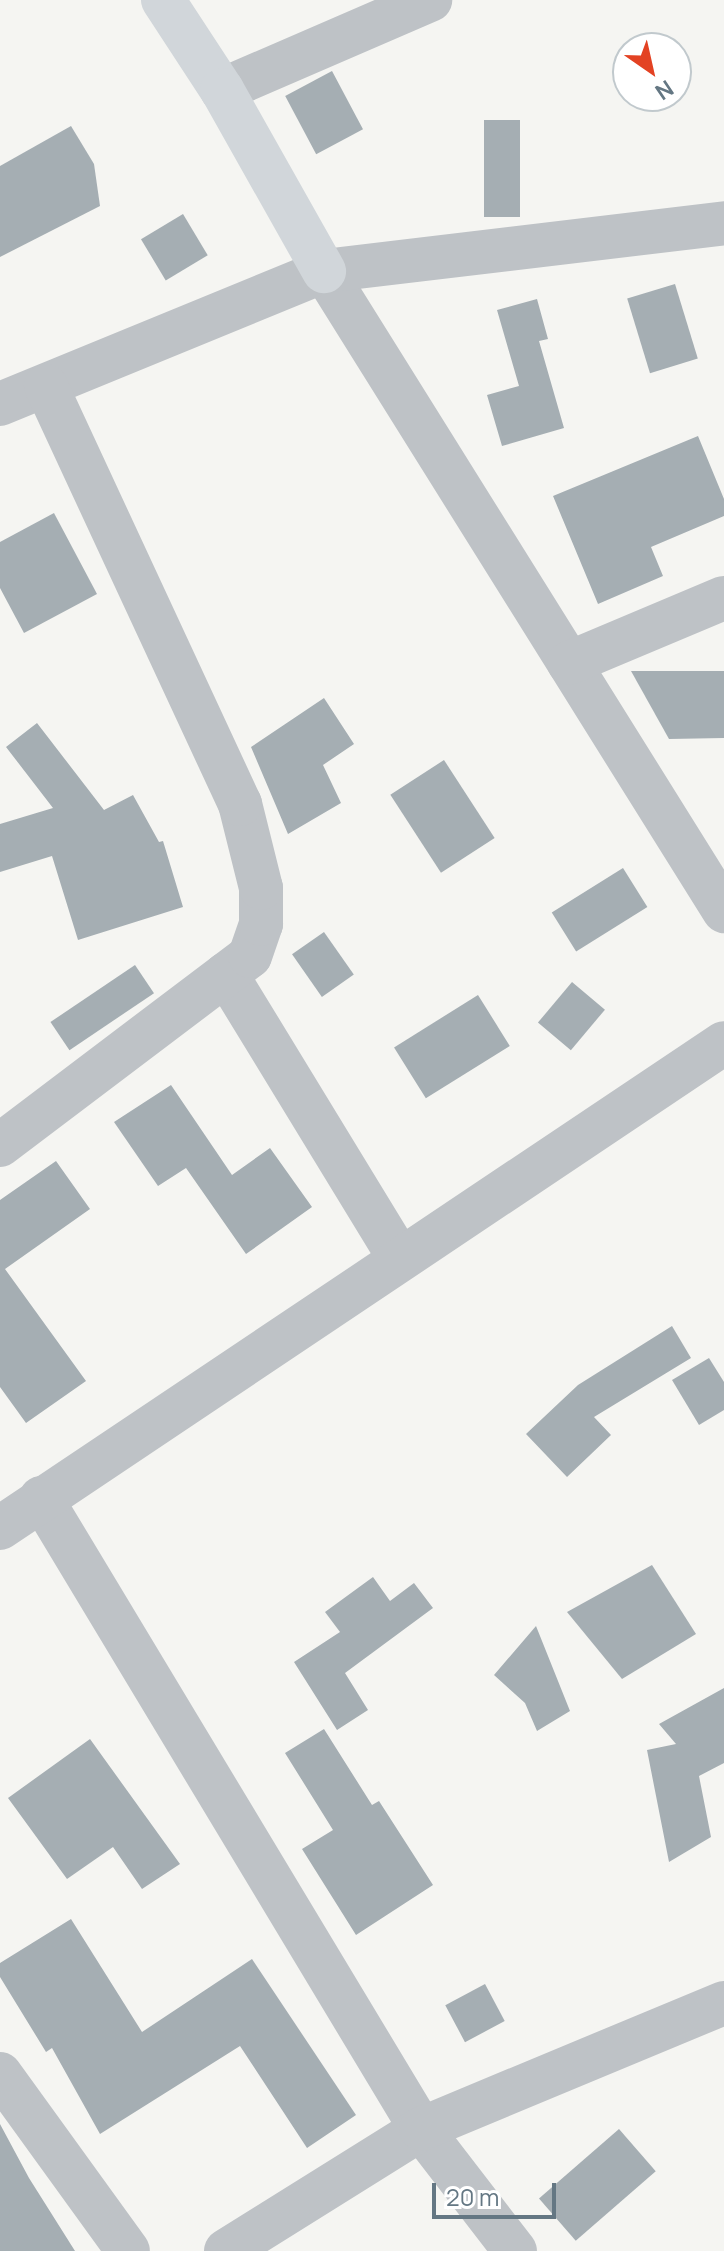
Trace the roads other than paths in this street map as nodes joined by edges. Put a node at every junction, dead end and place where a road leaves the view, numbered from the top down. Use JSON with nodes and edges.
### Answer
{"nodes":[{"id":1,"x":163,"y":0,"type":"edge"},
{"id":2,"x":430,"y":0,"type":"edge"},
{"id":3,"x":222,"y":90,"type":"junction"},
{"id":4,"x":724,"y":223,"type":"edge"},
{"id":5,"x":324,"y":271,"type":"junction"},
{"id":6,"x":46,"y":386,"type":"junction"},
{"id":7,"x":0,"y":404,"type":"edge"},
{"id":8,"x":724,"y":598,"type":"edge"},
{"id":9,"x":569,"y":663,"type":"junction"},
{"id":10,"x":724,"y":911,"type":"edge"},
{"id":11,"x":226,"y":974,"type":"junction"},
{"id":12,"x":724,"y":1043,"type":"edge"},
{"id":13,"x":0,"y":1145,"type":"edge"},
{"id":14,"x":399,"y":1257,"type":"junction"},
{"id":15,"x":41,"y":1498,"type":"junction"},
{"id":16,"x":0,"y":1528,"type":"edge"},
{"id":17,"x":724,"y":2003,"type":"edge"},
{"id":18,"x":0,"y":2074,"type":"edge"},
{"id":19,"x":421,"y":2129,"type":"junction"},
{"id":20,"x":128,"y":2251,"type":"edge"},
{"id":21,"x":226,"y":2251,"type":"edge"},
{"id":22,"x":515,"y":2251,"type":"edge"}],
"edges":[{"from":1,"to":3,"type":"street"},
{"from":2,"to":3,"type":"street"},
{"from":3,"to":5,"type":"street"},
{"from":4,"to":5,"type":"street"},
{"from":5,"to":6,"type":"street"},
{"from":5,"to":9,"type":"street"},
{"from":6,"to":7,"type":"street"},
{"from":6,"to":11,"type":"street"},
{"from":8,"to":9,"type":"street"},
{"from":9,"to":10,"type":"street"},
{"from":11,"to":13,"type":"street"},
{"from":11,"to":14,"type":"street"},
{"from":12,"to":14,"type":"street"},
{"from":14,"to":15,"type":"street"},
{"from":15,"to":16,"type":"street"},
{"from":15,"to":19,"type":"street"},
{"from":17,"to":19,"type":"street"},
{"from":18,"to":20,"type":"street"},
{"from":19,"to":21,"type":"street"},
{"from":19,"to":22,"type":"street"}]}
